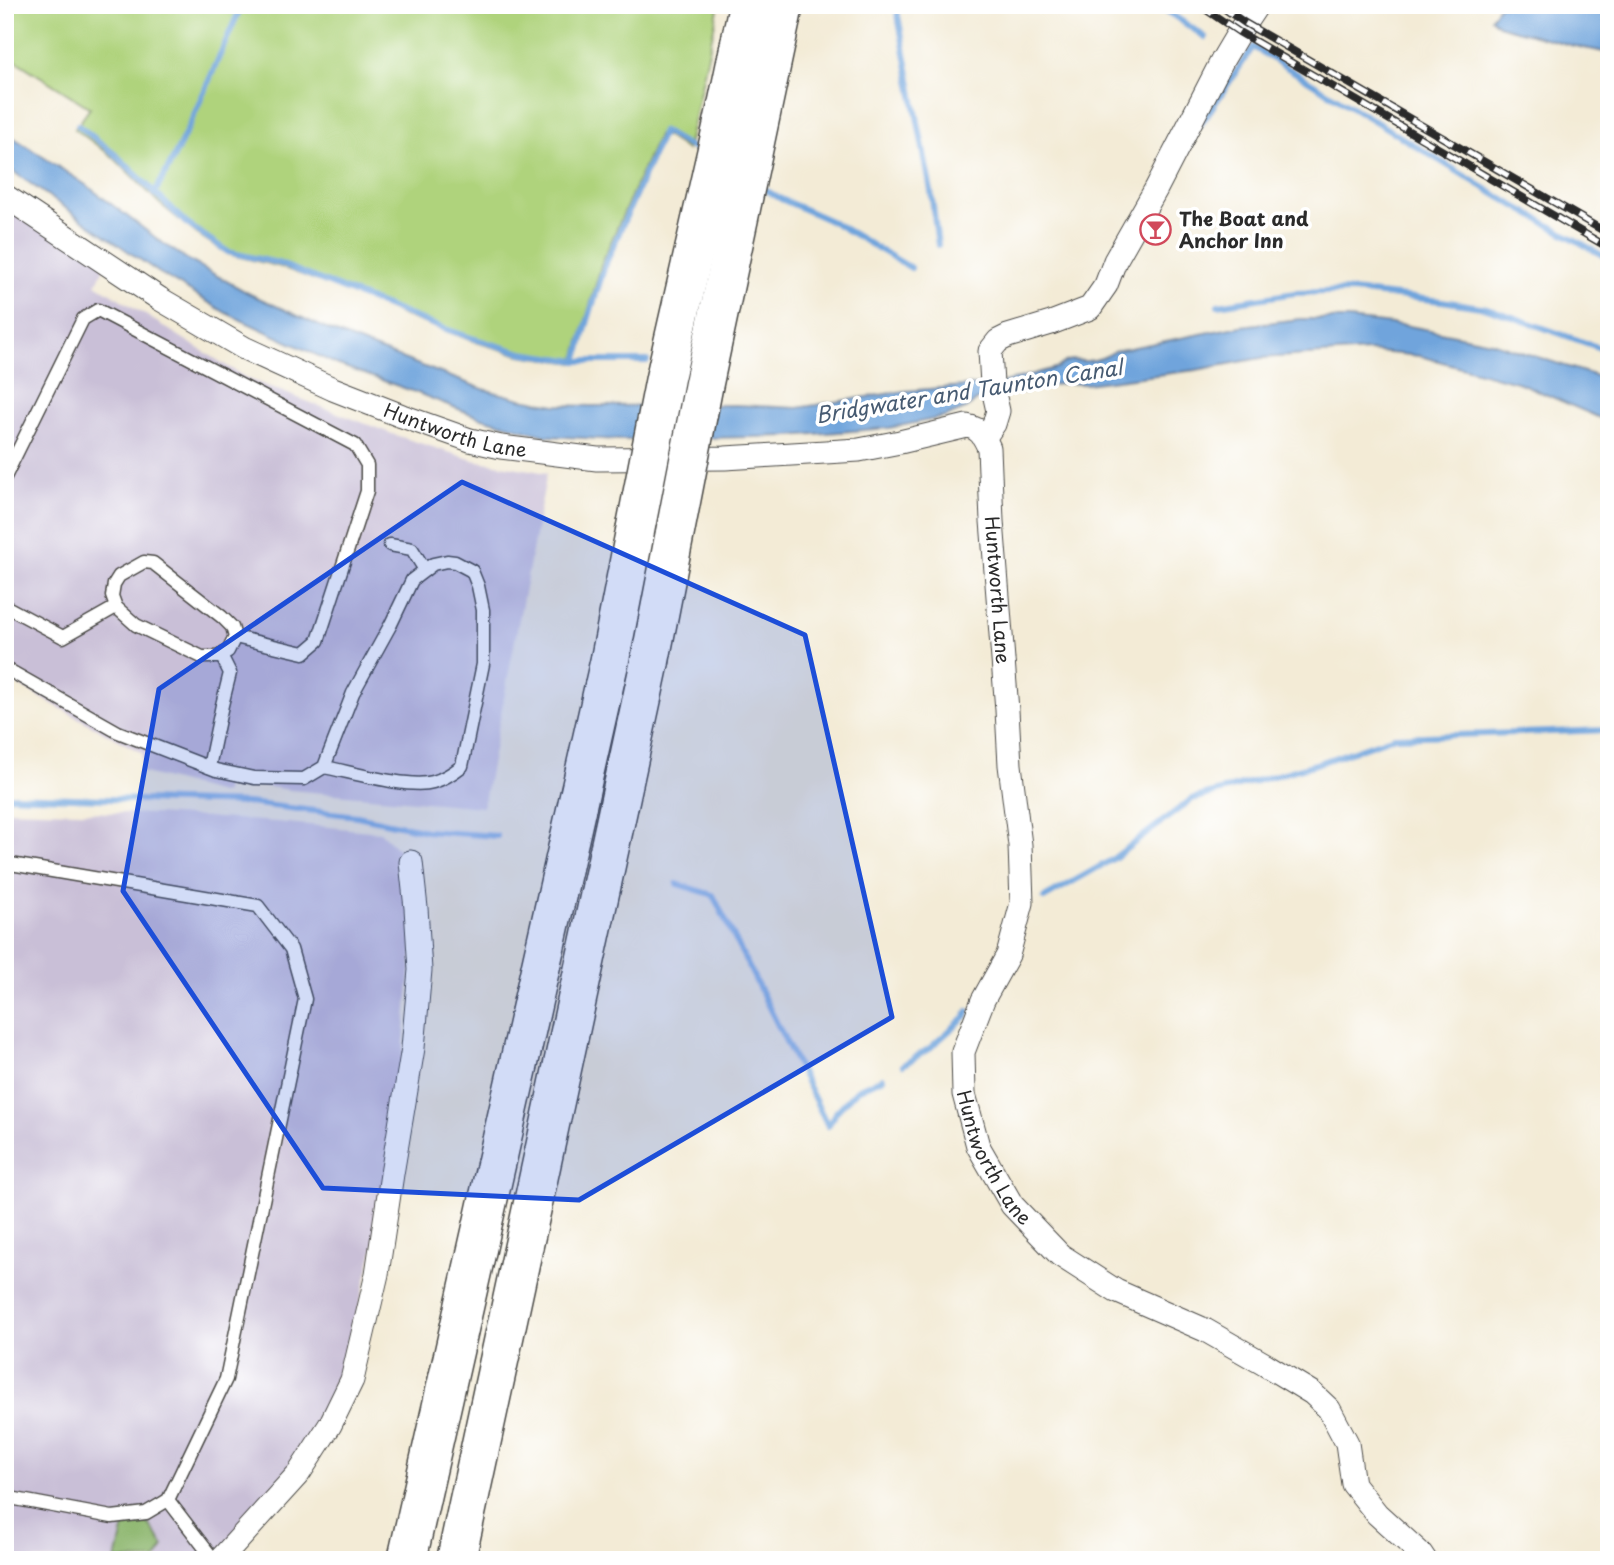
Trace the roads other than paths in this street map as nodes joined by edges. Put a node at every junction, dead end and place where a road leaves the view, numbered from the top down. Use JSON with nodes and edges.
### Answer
{"nodes":[{"id":1,"x":748,"y":5,"type":"edge"},
{"id":2,"x":784,"y":5,"type":"edge"},
{"id":3,"x":1257,"y":5,"type":"edge"},
{"id":4,"x":5,"y":195,"type":"edge"},
{"id":5,"x":985,"y":437,"type":"junction"},
{"id":6,"x":5,"y":477,"type":"edge"},
{"id":7,"x":390,"y":545,"type":"dead end"},
{"id":8,"x":425,"y":570,"type":"junction"},
{"id":9,"x":5,"y":606,"type":"edge"},
{"id":10,"x":117,"y":607,"type":"junction"},
{"id":11,"x":235,"y":637,"type":"junction"},
{"id":12,"x":221,"y":655,"type":"junction"},
{"id":13,"x":5,"y":668,"type":"edge"},
{"id":14,"x":324,"y":767,"type":"junction"},
{"id":15,"x":209,"y":768,"type":"junction"},
{"id":16,"x":411,"y":862,"type":"dead end"},
{"id":17,"x":5,"y":863,"type":"edge"},
{"id":18,"x":5,"y":1497,"type":"edge"},
{"id":19,"x":168,"y":1500,"type":"junction"},
{"id":20,"x":214,"y":1560,"type":"edge"},
{"id":21,"x":220,"y":1560,"type":"edge"},
{"id":22,"x":407,"y":1560,"type":"edge"},
{"id":23,"x":456,"y":1560,"type":"edge"},
{"id":24,"x":1425,"y":1560,"type":"edge"}],
"edges":[{"from":1,"to":22,"type":"highway","bridge":true},
{"from":2,"to":23,"type":"highway","bridge":true},
{"from":3,"to":5,"type":"street"},
{"from":4,"to":5,"type":"street","name":"Huntworth Lane"},
{"from":5,"to":24,"type":"street","name":"Huntworth Lane"},
{"from":6,"to":11,"type":"lane"},
{"from":7,"to":8,"type":"lane"},
{"from":8,"to":14,"type":"lane"},
{"from":8,"to":14,"type":"lane"},
{"from":9,"to":10,"type":"lane"},
{"from":10,"to":11,"type":"lane"},
{"from":10,"to":12,"type":"lane"},
{"from":11,"to":12,"type":"lane"},
{"from":12,"to":15,"type":"lane"},
{"from":13,"to":15,"type":"lane"},
{"from":14,"to":15,"type":"lane"},
{"from":16,"to":21,"type":"street"},
{"from":17,"to":19,"type":"lane"},
{"from":18,"to":19,"type":"lane"},
{"from":19,"to":20,"type":"lane"}]}
